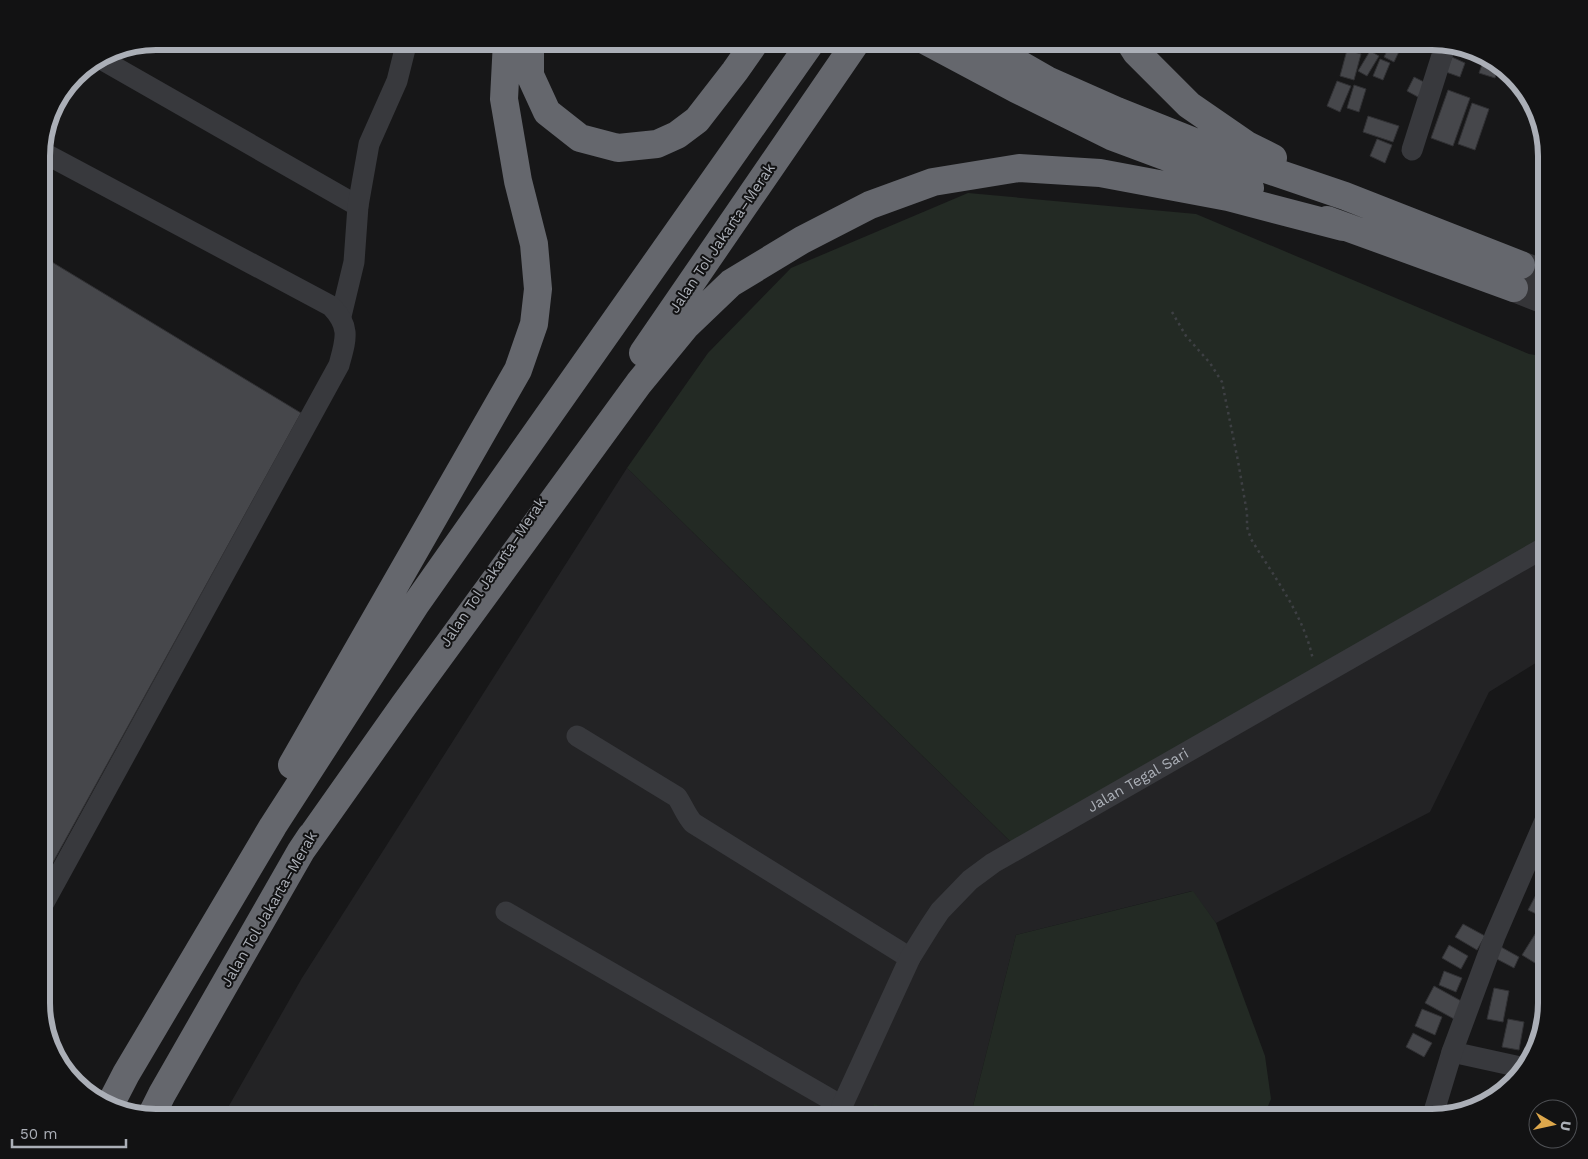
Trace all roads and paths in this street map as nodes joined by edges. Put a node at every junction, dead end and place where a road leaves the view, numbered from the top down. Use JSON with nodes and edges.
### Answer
{"nodes":[{"id":1,"x":405,"y":50,"type":"edge"},
{"id":2,"x":507,"y":50,"type":"edge"},
{"id":3,"x":530,"y":50,"type":"edge"},
{"id":4,"x":750,"y":50,"type":"edge"},
{"id":5,"x":806,"y":50,"type":"edge"},
{"id":6,"x":851,"y":50,"type":"edge"},
{"id":7,"x":943,"y":50,"type":"edge"},
{"id":8,"x":995,"y":50,"type":"edge"},
{"id":9,"x":1135,"y":50,"type":"edge"},
{"id":10,"x":1444,"y":51,"type":"edge"},
{"id":11,"x":106,"y":62,"type":"edge"},
{"id":12,"x":1412,"y":150,"type":"dead end"},
{"id":13,"x":50,"y":156,"type":"edge"},
{"id":14,"x":1345,"y":196,"type":"junction"},
{"id":15,"x":358,"y":206,"type":"junction"},
{"id":16,"x":1343,"y":227,"type":"junction"},
{"id":17,"x":1172,"y":312,"type":"dead end"},
{"id":18,"x":341,"y":316,"type":"junction"},
{"id":19,"x":1538,"y":551,"type":"edge"},
{"id":20,"x":1317,"y":678,"type":"junction"},
{"id":21,"x":577,"y":736,"type":"dead end"},
{"id":22,"x":273,"y":826,"type":"junction"},
{"id":23,"x":1538,"y":837,"type":"edge"},
{"id":24,"x":301,"y":851,"type":"junction"},
{"id":25,"x":50,"y":893,"type":"edge"},
{"id":26,"x":506,"y":912,"type":"dead end"},
{"id":27,"x":910,"y":958,"type":"junction"},
{"id":28,"x":1452,"y":1052,"type":"junction"},
{"id":29,"x":1517,"y":1066,"type":"edge"},
{"id":30,"x":126,"y":1074,"type":"junction"},
{"id":31,"x":113,"y":1100,"type":"edge"},
{"id":32,"x":157,"y":1105,"type":"edge"},
{"id":33,"x":835,"y":1109,"type":"edge"},
{"id":34,"x":841,"y":1109,"type":"edge"},
{"id":35,"x":1435,"y":1109,"type":"edge"}],
"edges":[{"from":1,"to":15,"type":"street"},
{"from":2,"to":22,"type":"highway"},
{"from":3,"to":4,"type":"highway"},
{"from":5,"to":22,"type":"highway"},
{"from":6,"to":24,"type":"highway","name":"Jalan Tol Jakarta–Merak"},
{"from":7,"to":16,"type":"highway"},
{"from":8,"to":14,"type":"highway"},
{"from":9,"to":14,"type":"highway"},
{"from":10,"to":12,"type":"street"},
{"from":11,"to":15,"type":"street"},
{"from":13,"to":18,"type":"street"},
{"from":14,"to":16,"type":"highway"},
{"from":15,"to":18,"type":"street"},
{"from":16,"to":24,"type":"highway"},
{"from":17,"to":20,"type":"path"},
{"from":18,"to":25,"type":"street"},
{"from":19,"to":20,"type":"street","name":"Jalan Tegal Sari"},
{"from":20,"to":27,"type":"street","name":"Jalan Tegal Sari"},
{"from":21,"to":27,"type":"street"},
{"from":22,"to":30,"type":"highway"},
{"from":23,"to":28,"type":"street"},
{"from":24,"to":32,"type":"highway","name":"Jalan Tol Jakarta–Merak"},
{"from":26,"to":33,"type":"street"},
{"from":27,"to":34,"type":"street","name":"Jalan Tegal Sari"},
{"from":28,"to":29,"type":"street"},
{"from":28,"to":35,"type":"street"},
{"from":30,"to":31,"type":"highway"},
{"from":30,"to":32,"type":"highway"}]}
